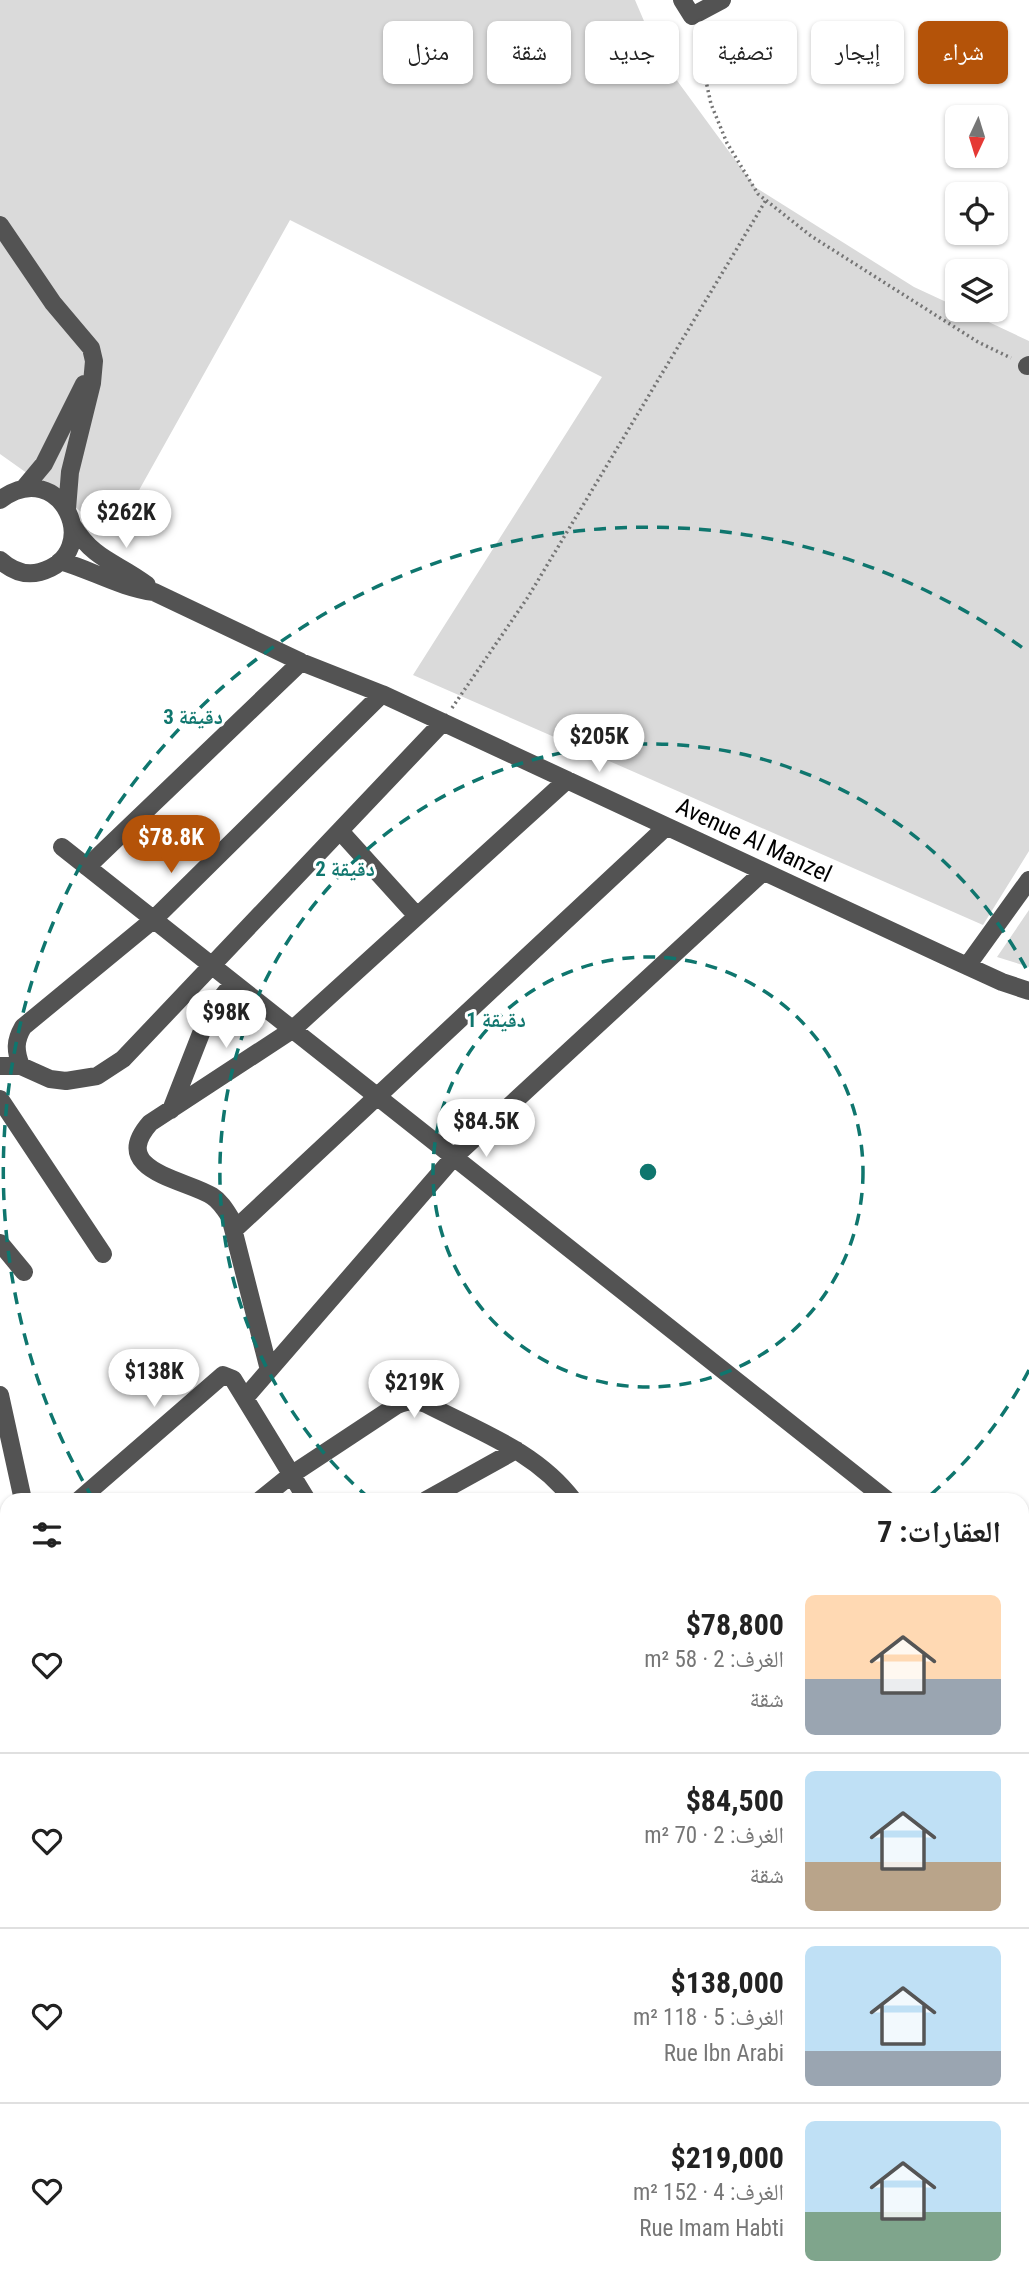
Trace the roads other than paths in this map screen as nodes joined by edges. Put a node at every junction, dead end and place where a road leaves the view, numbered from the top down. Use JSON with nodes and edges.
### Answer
{"nodes":[{"id":1,"x":681,"y":0,"type":"edge"},
{"id":2,"x":722,"y":0,"type":"edge"},
{"id":3,"x":0,"y":225,"type":"edge"},
{"id":4,"x":94,"y":361,"type":"junction"},
{"id":5,"x":0,"y":481,"type":"edge"},
{"id":6,"x":21,"y":489,"type":"junction"},
{"id":7,"x":0,"y":500,"type":"edge"},
{"id":8,"x":70,"y":517,"type":"junction"},
{"id":9,"x":0,"y":560,"type":"edge"},
{"id":10,"x":60,"y":561,"type":"junction"},
{"id":11,"x":154,"y":592,"type":"junction"},
{"id":12,"x":301,"y":662,"type":"junction"},
{"id":13,"x":382,"y":694,"type":"junction"},
{"id":14,"x":443,"y":722,"type":"junction"},
{"id":15,"x":567,"y":780,"type":"junction"},
{"id":16,"x":666,"y":827,"type":"junction"},
{"id":17,"x":340,"y":831,"type":"junction"},
{"id":18,"x":62,"y":847,"type":"dead end"},
{"id":19,"x":86,"y":867,"type":"junction"},
{"id":20,"x":763,"y":872,"type":"junction"},
{"id":21,"x":1029,"y":880,"type":"edge"},
{"id":22,"x":417,"y":916,"type":"junction"},
{"id":23,"x":153,"y":920,"type":"junction"},
{"id":24,"x":211,"y":966,"type":"junction"},
{"id":25,"x":967,"y":966,"type":"junction"},
{"id":26,"x":233,"y":984,"type":"junction"},
{"id":27,"x":1029,"y":991,"type":"edge"},
{"id":28,"x":292,"y":1030,"type":"junction"},
{"id":29,"x":0,"y":1066,"type":"edge"},
{"id":30,"x":22,"y":1066,"type":"junction"},
{"id":31,"x":376,"y":1097,"type":"junction"},
{"id":32,"x":0,"y":1099,"type":"edge"},
{"id":33,"x":171,"y":1110,"type":"junction"},
{"id":34,"x":453,"y":1158,"type":"junction"},
{"id":35,"x":234,"y":1230,"type":"junction"},
{"id":36,"x":0,"y":1242,"type":"edge"},
{"id":37,"x":103,"y":1254,"type":"dead end"},
{"id":38,"x":24,"y":1272,"type":"dead end"},
{"id":39,"x":269,"y":1370,"type":"junction"},
{"id":40,"x":0,"y":1395,"type":"edge"},
{"id":41,"x":245,"y":1398,"type":"junction"},
{"id":42,"x":516,"y":1450,"type":"junction"},
{"id":43,"x":291,"y":1475,"type":"junction"},
{"id":44,"x":21,"y":1493,"type":"edge"},
{"id":45,"x":87,"y":1493,"type":"edge"},
{"id":46,"x":269,"y":1493,"type":"edge"},
{"id":47,"x":303,"y":1493,"type":"edge"},
{"id":48,"x":439,"y":1493,"type":"edge"},
{"id":49,"x":566,"y":1493,"type":"edge"},
{"id":50,"x":878,"y":1493,"type":"edge"}],
"edges":[{"from":1,"to":2,"type":"street"},
{"from":3,"to":4,"type":"street"},
{"from":4,"to":6,"type":"street"},
{"from":4,"to":8,"type":"street"},
{"from":5,"to":6,"type":"street","name":"Avenue Al Manzel"},
{"from":6,"to":7,"type":"street"},
{"from":6,"to":8,"type":"street","name":"Avenue Al Manzel"},
{"from":8,"to":10,"type":"street"},
{"from":8,"to":11,"type":"street","name":"Avenue Al Manzel"},
{"from":9,"to":10,"type":"street"},
{"from":10,"to":11,"type":"street","name":"Avenue Al Manzel"},
{"from":11,"to":12,"type":"street","name":"Avenue Al Manzel"},
{"from":12,"to":13,"type":"street","name":"Avenue Al Manzel"},
{"from":12,"to":19,"type":"street"},
{"from":13,"to":14,"type":"street","name":"Avenue Al Manzel"},
{"from":13,"to":23,"type":"street"},
{"from":14,"to":15,"type":"street","name":"Avenue Al Manzel"},
{"from":14,"to":17,"type":"street"},
{"from":15,"to":16,"type":"street","name":"Avenue Al Manzel"},
{"from":15,"to":22,"type":"street"},
{"from":16,"to":20,"type":"street","name":"Avenue Al Manzel"},
{"from":16,"to":31,"type":"street"},
{"from":17,"to":22,"type":"street"},
{"from":17,"to":24,"type":"street"},
{"from":18,"to":19,"type":"street"},
{"from":19,"to":23,"type":"street"},
{"from":20,"to":25,"type":"street","name":"Avenue Al Manzel"},
{"from":20,"to":34,"type":"street"},
{"from":21,"to":25,"type":"street"},
{"from":22,"to":28,"type":"street"},
{"from":23,"to":24,"type":"street"},
{"from":23,"to":30,"type":"street"},
{"from":24,"to":26,"type":"street"},
{"from":24,"to":30,"type":"street"},
{"from":25,"to":27,"type":"street","name":"Avenue Al Manzel"},
{"from":26,"to":28,"type":"street"},
{"from":26,"to":33,"type":"street"},
{"from":28,"to":31,"type":"street"},
{"from":28,"to":33,"type":"street"},
{"from":29,"to":30,"type":"street"},
{"from":31,"to":34,"type":"street"},
{"from":31,"to":35,"type":"street"},
{"from":32,"to":37,"type":"street"},
{"from":33,"to":35,"type":"street"},
{"from":34,"to":39,"type":"street"},
{"from":34,"to":50,"type":"street"},
{"from":35,"to":39,"type":"street"},
{"from":36,"to":38,"type":"street"},
{"from":39,"to":41,"type":"street"},
{"from":40,"to":44,"type":"street"},
{"from":41,"to":43,"type":"street"},
{"from":41,"to":45,"type":"street"},
{"from":42,"to":43,"type":"street"},
{"from":42,"to":48,"type":"street"},
{"from":42,"to":49,"type":"street"},
{"from":43,"to":46,"type":"street"},
{"from":43,"to":47,"type":"street"}]}
